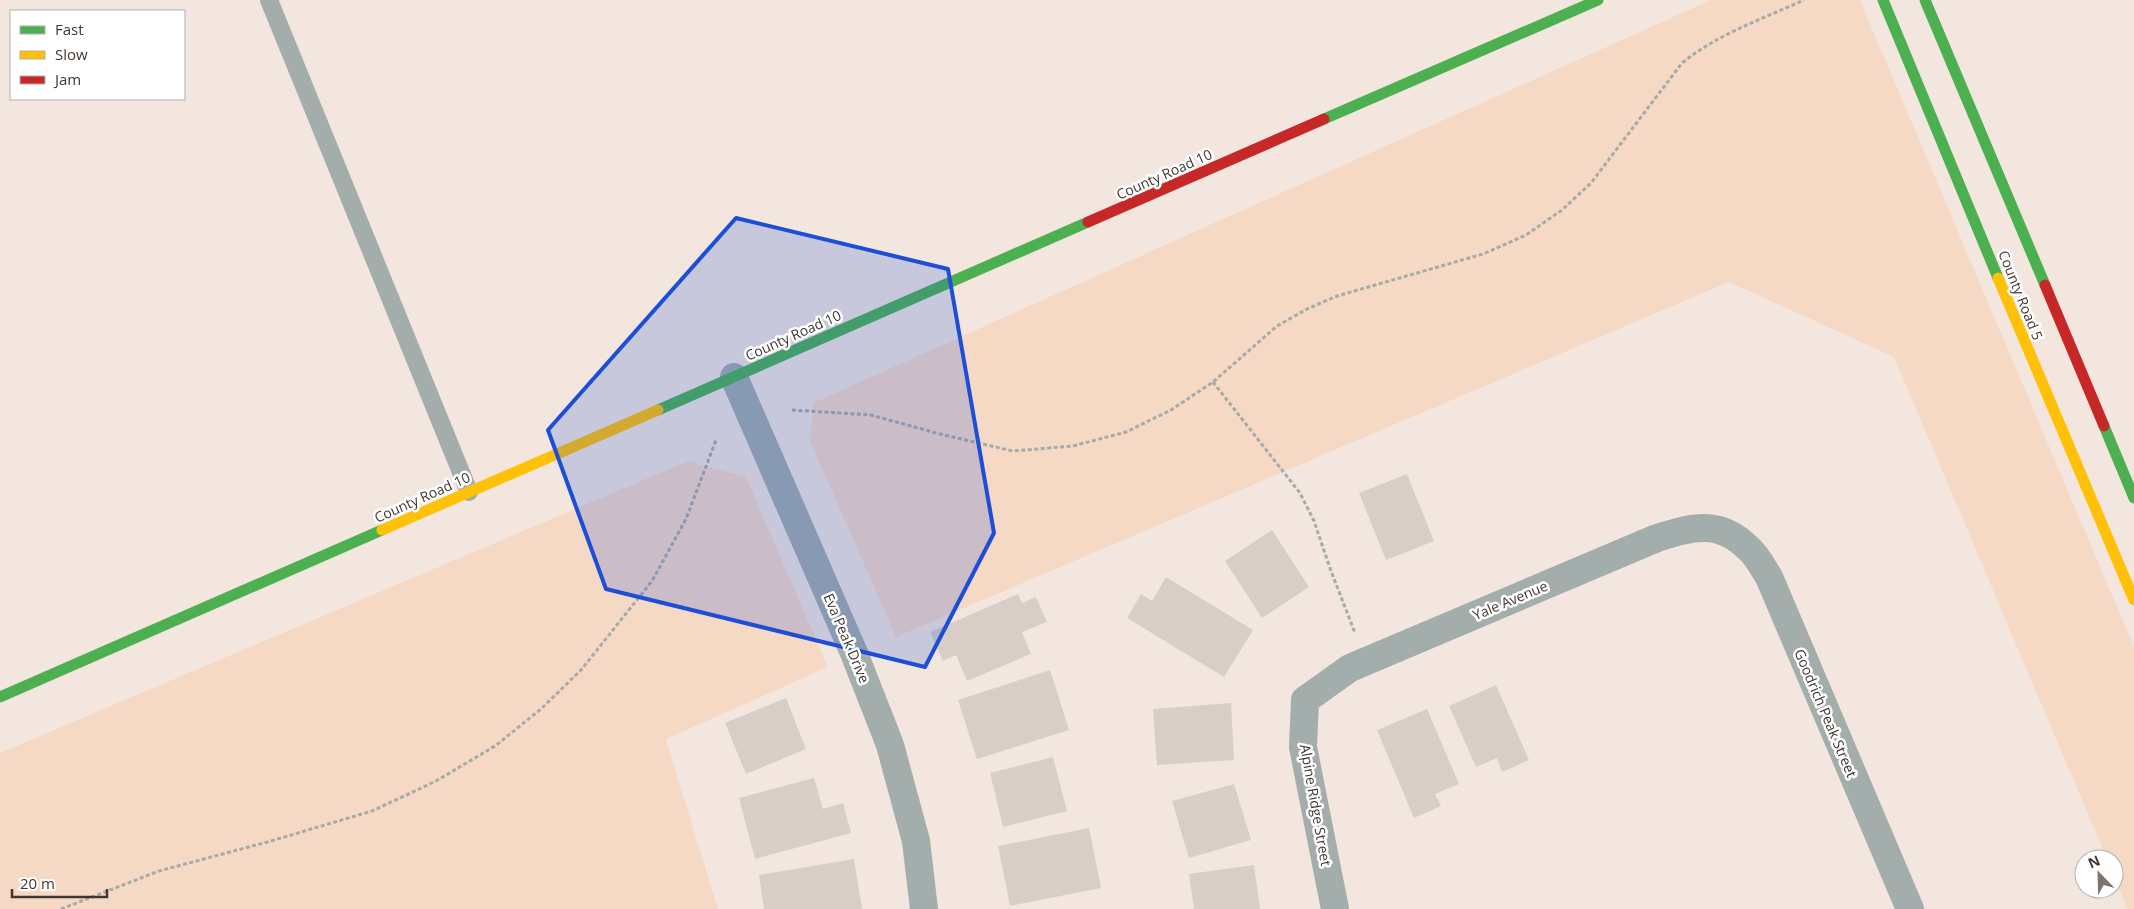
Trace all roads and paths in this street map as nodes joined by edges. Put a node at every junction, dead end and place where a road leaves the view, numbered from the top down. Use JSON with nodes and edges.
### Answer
{"nodes":[{"id":1,"x":269,"y":0,"type":"edge"},
{"id":2,"x":1598,"y":0,"type":"edge"},
{"id":3,"x":1804,"y":0,"type":"edge"},
{"id":4,"x":1884,"y":0,"type":"edge"},
{"id":5,"x":1925,"y":0,"type":"edge"},
{"id":6,"x":734,"y":377,"type":"junction"},
{"id":7,"x":1213,"y":382,"type":"junction"},
{"id":8,"x":792,"y":410,"type":"dead end"},
{"id":9,"x":716,"y":440,"type":"dead end"},
{"id":10,"x":469,"y":492,"type":"junction"},
{"id":11,"x":2134,"y":498,"type":"edge"},
{"id":12,"x":1724,"y":530,"type":"joint"},
{"id":13,"x":2134,"y":600,"type":"edge"},
{"id":14,"x":1358,"y":639,"type":"dead end"},
{"id":15,"x":0,"y":697,"type":"edge"},
{"id":16,"x":1306,"y":700,"type":"joint"},
{"id":17,"x":61,"y":909,"type":"edge"},
{"id":18,"x":924,"y":909,"type":"edge"},
{"id":19,"x":1336,"y":909,"type":"edge"},
{"id":20,"x":1910,"y":909,"type":"edge"}],
"edges":[{"from":1,"to":10,"type":"lane"},
{"from":2,"to":6,"type":"street","name":"County Road 10"},
{"from":3,"to":7,"type":"path"},
{"from":4,"to":13,"type":"street","name":"County Road 5"},
{"from":5,"to":11,"type":"street","name":"County Road 5"},
{"from":6,"to":10,"type":"street","name":"County Road 10"},
{"from":6,"to":18,"type":"street","name":"Eva Peak Drive"},
{"from":7,"to":8,"type":"path"},
{"from":7,"to":14,"type":"path"},
{"from":9,"to":17,"type":"path"},
{"from":10,"to":15,"type":"street","name":"County Road 10"},
{"from":12,"to":16,"type":"street","name":"Yale Avenue"},
{"from":12,"to":20,"type":"street","name":"Goodrich Peak Street"},
{"from":16,"to":19,"type":"street","name":"Alpine Ridge Street"}]}
